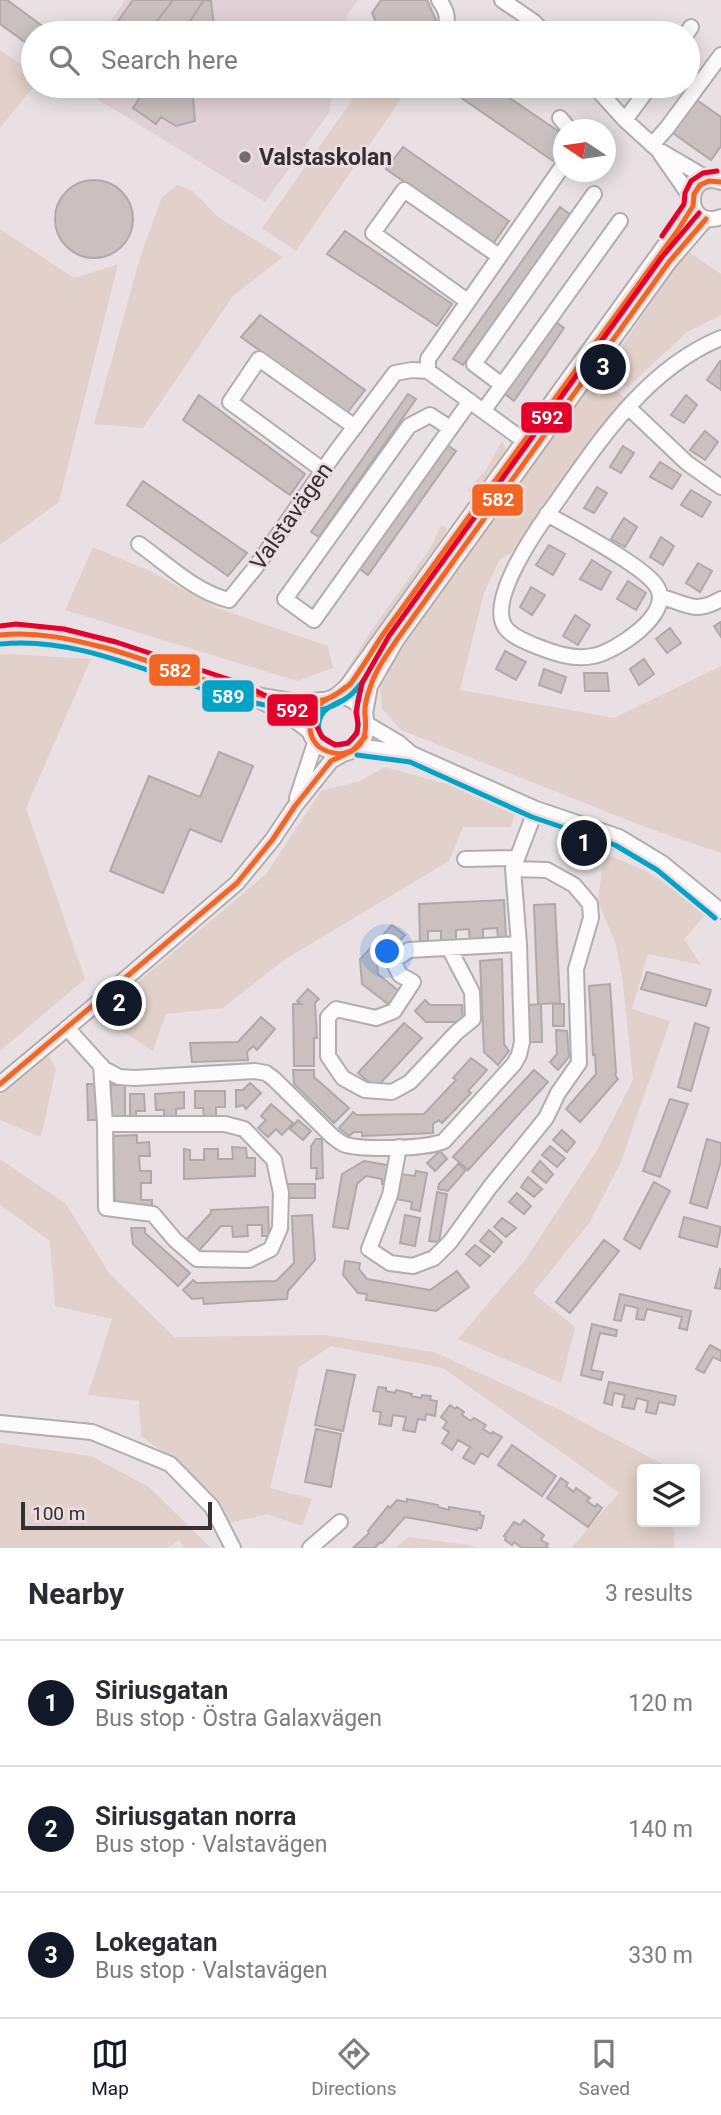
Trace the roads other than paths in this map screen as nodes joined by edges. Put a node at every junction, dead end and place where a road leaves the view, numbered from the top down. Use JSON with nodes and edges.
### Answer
{"nodes":[{"id":1,"x":439,"y":0,"type":"edge"},
{"id":2,"x":502,"y":0,"type":"edge"},
{"id":3,"x":448,"y":21,"type":"edge"},
{"id":4,"x":533,"y":21,"type":"edge"},
{"id":5,"x":721,"y":55,"type":"edge"},
{"id":6,"x":700,"y":83,"type":"edge"},
{"id":7,"x":605,"y":98,"type":"edge"},
{"id":8,"x":641,"y":98,"type":"edge"},
{"id":9,"x":689,"y":98,"type":"edge"},
{"id":10,"x":625,"y":120,"type":"junction"},
{"id":11,"x":654,"y":147,"type":"junction"},
{"id":12,"x":717,"y":179,"type":"edge"},
{"id":13,"x":553,"y":180,"type":"edge"},
{"id":14,"x":594,"y":194,"type":"dead end"},
{"id":15,"x":693,"y":203,"type":"junction"},
{"id":16,"x":715,"y":220,"type":"edge"},
{"id":17,"x":620,"y":221,"type":"dead end"},
{"id":18,"x":499,"y":256,"type":"junction"},
{"id":19,"x":467,"y":301,"type":"junction"},
{"id":20,"x":721,"y":338,"type":"edge"},
{"id":21,"x":428,"y":371,"type":"junction"},
{"id":22,"x":502,"y":385,"type":"junction"},
{"id":23,"x":470,"y":401,"type":"junction"},
{"id":24,"x":628,"y":407,"type":"junction"},
{"id":25,"x":484,"y":411,"type":"junction"},
{"id":26,"x":355,"y":427,"type":"junction"},
{"id":27,"x":450,"y":428,"type":"junction"},
{"id":28,"x":529,"y":445,"type":"junction"},
{"id":29,"x":324,"y":471,"type":"junction"},
{"id":30,"x":721,"y":487,"type":"edge"},
{"id":31,"x":547,"y":514,"type":"junction"},
{"id":32,"x":139,"y":544,"type":"dead end"},
{"id":33,"x":661,"y":597,"type":"junction"},
{"id":34,"x":721,"y":599,"type":"edge"},
{"id":35,"x":0,"y":634,"type":"edge"},
{"id":36,"x":240,"y":692,"type":"junction"},
{"id":37,"x":329,"y":698,"type":"junction"},
{"id":38,"x":366,"y":719,"type":"junction"},
{"id":39,"x":313,"y":737,"type":"junction"},
{"id":40,"x":358,"y":746,"type":"junction"},
{"id":41,"x":343,"y":754,"type":"junction"},
{"id":42,"x":412,"y":754,"type":"junction"},
{"id":43,"x":295,"y":806,"type":"junction"},
{"id":44,"x":536,"y":809,"type":"junction"},
{"id":45,"x":465,"y":859,"type":"dead end"},
{"id":46,"x":514,"y":863,"type":"junction"},
{"id":47,"x":721,"y":911,"type":"edge"},
{"id":48,"x":519,"y":944,"type":"junction"},
{"id":49,"x":449,"y":948,"type":"junction"},
{"id":50,"x":67,"y":1028,"type":"junction"},
{"id":51,"x":101,"y":1065,"type":"junction"},
{"id":52,"x":0,"y":1084,"type":"edge"},
{"id":53,"x":105,"y":1124,"type":"junction"},
{"id":54,"x":399,"y":1147,"type":"junction"},
{"id":55,"x":0,"y":1423,"type":"edge"},
{"id":56,"x":340,"y":1522,"type":"dead end"},
{"id":57,"x":233,"y":1548,"type":"edge"},
{"id":58,"x":310,"y":1548,"type":"edge"}],
"edges":[{"from":1,"to":3,"type":"street"},
{"from":2,"to":4,"type":"street"},
{"from":5,"to":6,"type":"street"},
{"from":7,"to":10,"type":"street"},
{"from":8,"to":10,"type":"street"},
{"from":9,"to":11,"type":"street"},
{"from":10,"to":11,"type":"street"},
{"from":11,"to":12,"type":"street"},
{"from":11,"to":15,"type":"street"},
{"from":12,"to":15,"type":"street"},
{"from":13,"to":18,"type":"street"},
{"from":14,"to":22,"type":"street"},
{"from":15,"to":16,"type":"street"},
{"from":15,"to":28,"type":"street"},
{"from":16,"to":28,"type":"street"},
{"from":17,"to":22,"type":"street"},
{"from":18,"to":19,"type":"street"},
{"from":18,"to":19,"type":"street"},
{"from":19,"to":21,"type":"street"},
{"from":20,"to":24,"type":"street"},
{"from":21,"to":23,"type":"street"},
{"from":21,"to":26,"type":"street","name":"Valstavägen"},
{"from":22,"to":25,"type":"street"},
{"from":23,"to":25,"type":"street"},
{"from":23,"to":27,"type":"street"},
{"from":24,"to":30,"type":"street"},
{"from":24,"to":31,"type":"street"},
{"from":25,"to":28,"type":"street"},
{"from":26,"to":29,"type":"street","name":"Valstavägen"},
{"from":26,"to":29,"type":"street"},
{"from":27,"to":27,"type":"street"},
{"from":28,"to":37,"type":"street"},
{"from":28,"to":38,"type":"street"},
{"from":29,"to":32,"type":"street","name":"Valstavägen"},
{"from":31,"to":33,"type":"street"},
{"from":31,"to":33,"type":"street"},
{"from":33,"to":34,"type":"street"},
{"from":35,"to":36,"type":"street"},
{"from":36,"to":37,"type":"street"},
{"from":36,"to":39,"type":"street"},
{"from":37,"to":38,"type":"street"},
{"from":37,"to":39,"type":"street"},
{"from":38,"to":40,"type":"street"},
{"from":38,"to":42,"type":"street"},
{"from":39,"to":41,"type":"street"},
{"from":39,"to":43,"type":"street"},
{"from":40,"to":41,"type":"street"},
{"from":40,"to":42,"type":"street"},
{"from":41,"to":43,"type":"street"},
{"from":42,"to":44,"type":"street"},
{"from":43,"to":50,"type":"street"},
{"from":44,"to":46,"type":"street"},
{"from":44,"to":47,"type":"street"},
{"from":45,"to":46,"type":"street"},
{"from":46,"to":48,"type":"street"},
{"from":46,"to":54,"type":"street"},
{"from":48,"to":49,"type":"street"},
{"from":48,"to":54,"type":"street"},
{"from":49,"to":49,"type":"street"},
{"from":50,"to":51,"type":"street"},
{"from":50,"to":52,"type":"street"},
{"from":51,"to":53,"type":"street"},
{"from":51,"to":54,"type":"street"},
{"from":53,"to":53,"type":"street"},
{"from":55,"to":57,"type":"street"},
{"from":56,"to":58,"type":"street"}]}
